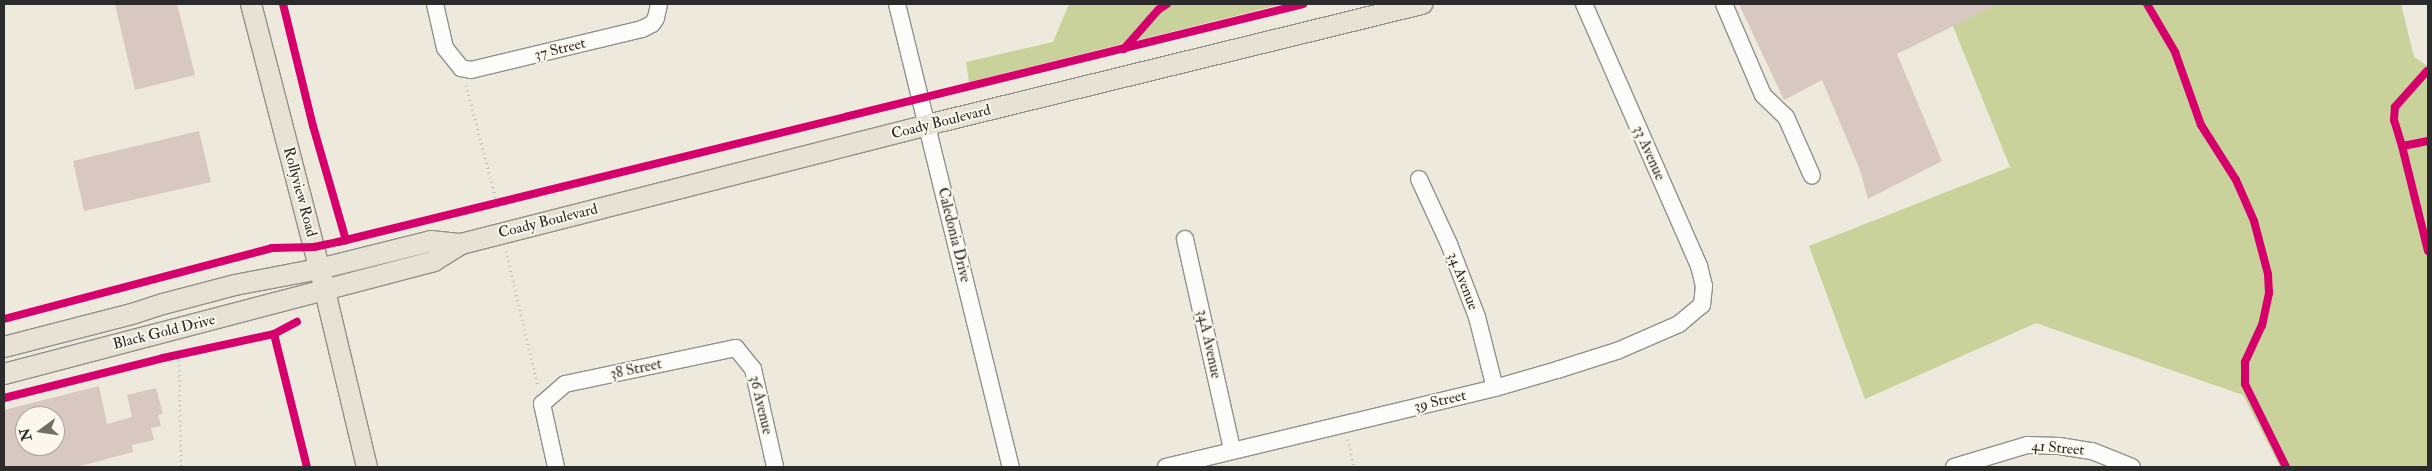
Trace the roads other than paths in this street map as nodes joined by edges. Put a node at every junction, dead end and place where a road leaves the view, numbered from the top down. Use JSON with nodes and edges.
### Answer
{"nodes":[{"id":1,"x":252,"y":4,"type":"edge"},
{"id":2,"x":434,"y":4,"type":"edge"},
{"id":3,"x":897,"y":4,"type":"edge"},
{"id":4,"x":1422,"y":4,"type":"edge"},
{"id":5,"x":1584,"y":4,"type":"edge"},
{"id":6,"x":1724,"y":4,"type":"edge"},
{"id":7,"x":657,"y":11,"type":"edge"},
{"id":8,"x":927,"y":125,"type":"junction"},
{"id":9,"x":1812,"y":176,"type":"dead end"},
{"id":10,"x":1419,"y":179,"type":"dead end"},
{"id":11,"x":1185,"y":239,"type":"dead end"},
{"id":12,"x":461,"y":244,"type":"junction"},
{"id":13,"x":319,"y":269,"type":"junction"},
{"id":14,"x":325,"y":291,"type":"junction"},
{"id":15,"x":1702,"y":304,"type":"joint"},
{"id":16,"x":4,"y":347,"type":"edge"},
{"id":17,"x":736,"y":348,"type":"joint"},
{"id":18,"x":4,"y":374,"type":"edge"},
{"id":19,"x":1495,"y":388,"type":"junction"},
{"id":20,"x":1232,"y":450,"type":"junction"},
{"id":21,"x":367,"y":467,"type":"edge"},
{"id":22,"x":556,"y":467,"type":"edge"},
{"id":23,"x":776,"y":467,"type":"edge"},
{"id":24,"x":1011,"y":467,"type":"edge"},
{"id":25,"x":1166,"y":467,"type":"edge"},
{"id":26,"x":1954,"y":467,"type":"edge"},
{"id":27,"x":2132,"y":467,"type":"edge"}],
"edges":[{"from":1,"to":13,"type":"main road","name":"Rollyview Road"},
{"from":2,"to":7,"type":"street","name":"37 Street"},
{"from":3,"to":8,"type":"street","name":"Caledonia Drive"},
{"from":4,"to":8,"type":"main road","name":"Coady Boulevard"},
{"from":5,"to":15,"type":"street","name":"33 Avenue"},
{"from":6,"to":9,"type":"street"},
{"from":8,"to":12,"type":"main road","name":"Coady Boulevard"},
{"from":8,"to":24,"type":"street","name":"Caledonia Drive"},
{"from":10,"to":19,"type":"street","name":"34 Avenue"},
{"from":11,"to":20,"type":"street","name":"34A Avenue"},
{"from":12,"to":13,"type":"main road","name":"Coady Boulevard"},
{"from":12,"to":14,"type":"main road","name":"Coady Boulevard"},
{"from":13,"to":14,"type":"main road","name":"Rollyview Road"},
{"from":13,"to":16,"type":"main road","name":"Black Gold Drive"},
{"from":14,"to":18,"type":"main road","name":"Black Gold Drive"},
{"from":14,"to":21,"type":"main road","name":"Rollyview Road"},
{"from":15,"to":19,"type":"street","name":"39 Street"},
{"from":17,"to":22,"type":"street","name":"38 Street"},
{"from":17,"to":23,"type":"street","name":"36 Avenue"},
{"from":19,"to":20,"type":"street","name":"39 Street"},
{"from":20,"to":25,"type":"street","name":"39 Street"},
{"from":26,"to":27,"type":"street","name":"41 Street"}]}
